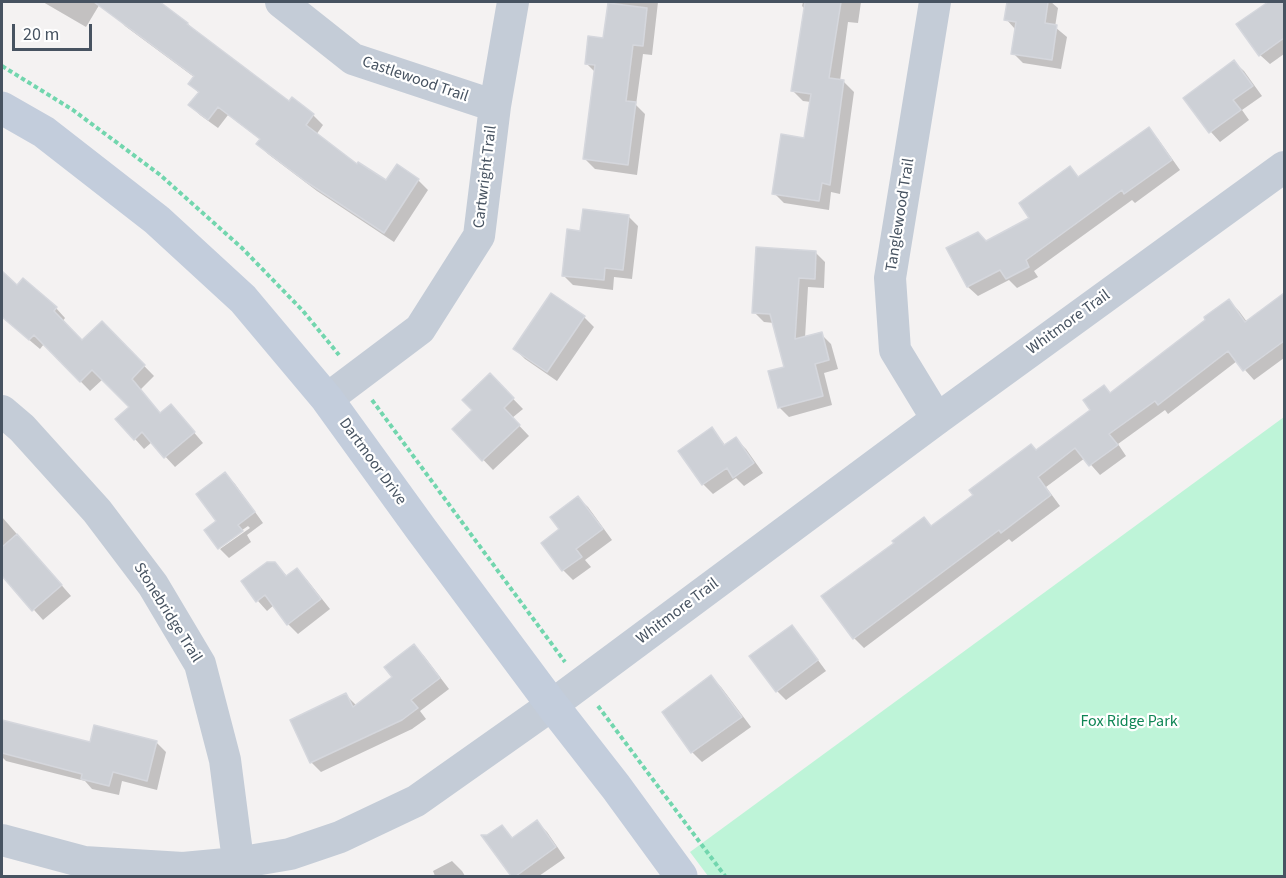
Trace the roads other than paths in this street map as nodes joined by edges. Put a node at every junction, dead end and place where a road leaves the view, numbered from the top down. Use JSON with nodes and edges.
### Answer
{"nodes":[{"id":1,"x":281,"y":2,"type":"edge"},
{"id":2,"x":513,"y":2,"type":"edge"},
{"id":3,"x":935,"y":2,"type":"edge"},
{"id":4,"x":495,"y":106,"type":"junction"},
{"id":5,"x":2,"y":108,"type":"edge"},
{"id":6,"x":1284,"y":167,"type":"edge"},
{"id":7,"x":327,"y":399,"type":"junction"},
{"id":8,"x":2,"y":411,"type":"edge"},
{"id":9,"x":937,"y":419,"type":"junction"},
{"id":10,"x":552,"y":705,"type":"junction"},
{"id":11,"x":2,"y":840,"type":"edge"},
{"id":12,"x":239,"y":870,"type":"edge"},
{"id":13,"x":681,"y":876,"type":"edge"}],
"edges":[{"from":1,"to":4,"type":"street","name":"Castlewood Trail"},
{"from":2,"to":4,"type":"street","name":"Cartwright Trail"},
{"from":3,"to":9,"type":"street","name":"Tanglewood Trail"},
{"from":4,"to":7,"type":"street","name":"Cartwright Trail"},
{"from":5,"to":7,"type":"street","name":"Dartmoor Drive"},
{"from":6,"to":9,"type":"street","name":"Whitmore Trail"},
{"from":7,"to":10,"type":"street","name":"Dartmoor Drive"},
{"from":8,"to":12,"type":"street","name":"Stonebridge Trail"},
{"from":9,"to":10,"type":"street","name":"Whitmore Trail"},
{"from":10,"to":12,"type":"street","name":"Whitmore Trail"},
{"from":10,"to":13,"type":"street","name":"Dartmoor Drive"},
{"from":11,"to":12,"type":"street","name":"Whitmore Trail"}]}
